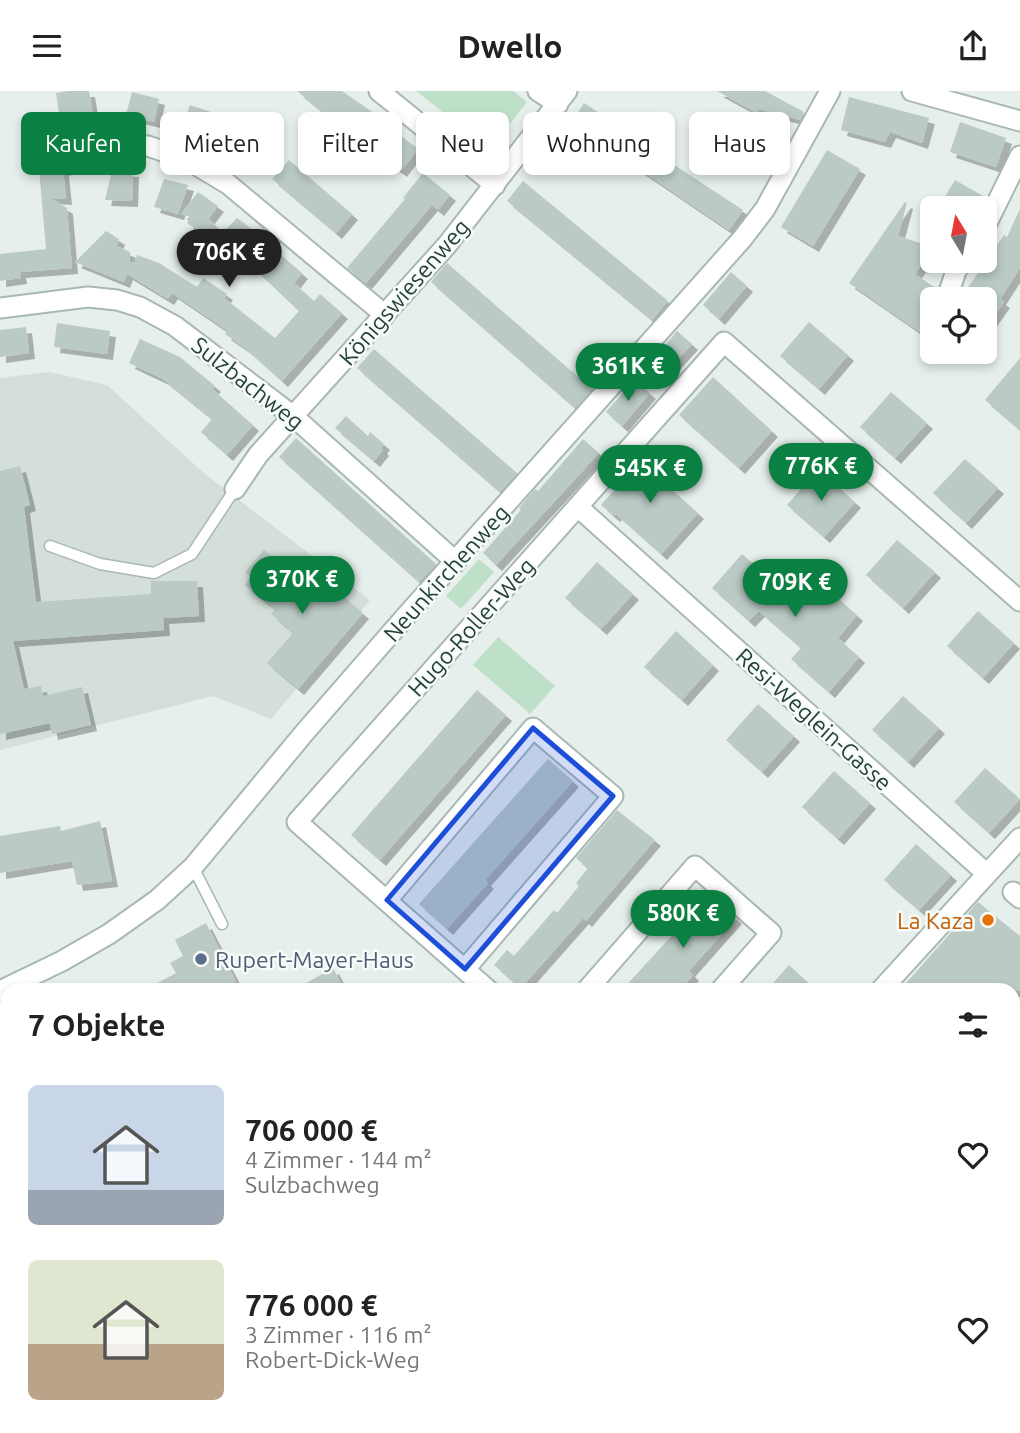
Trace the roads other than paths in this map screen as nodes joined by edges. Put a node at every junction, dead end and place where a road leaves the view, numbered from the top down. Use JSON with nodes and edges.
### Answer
{"nodes":[{"id":1,"x":379,"y":91,"type":"edge"},
{"id":2,"x":538,"y":91,"type":"edge"},
{"id":3,"x":830,"y":91,"type":"edge"},
{"id":4,"x":912,"y":91,"type":"edge"},
{"id":5,"x":563,"y":98,"type":"edge"},
{"id":6,"x":1020,"y":121,"type":"edge"},
{"id":7,"x":146,"y":146,"type":"edge"},
{"id":8,"x":1020,"y":156,"type":"edge"},
{"id":9,"x":495,"y":185,"type":"junction"},
{"id":10,"x":998,"y":201,"type":"edge"},
{"id":11,"x":0,"y":308,"type":"edge"},
{"id":12,"x":385,"y":315,"type":"junction"},
{"id":13,"x":293,"y":416,"type":"junction"},
{"id":14,"x":235,"y":489,"type":"joint"},
{"id":15,"x":578,"y":507,"type":"junction"},
{"id":16,"x":50,"y":546,"type":"dead end"},
{"id":17,"x":456,"y":562,"type":"junction"},
{"id":18,"x":1020,"y":601,"type":"edge"},
{"id":19,"x":1020,"y":838,"type":"edge"},
{"id":20,"x":193,"y":867,"type":"junction"},
{"id":21,"x":987,"y":874,"type":"junction"},
{"id":22,"x":387,"y":900,"type":"junction"},
{"id":23,"x":222,"y":924,"type":"dead end"},
{"id":24,"x":465,"y":969,"type":"junction"},
{"id":25,"x":15,"y":983,"type":"edge"},
{"id":26,"x":480,"y":983,"type":"edge"},
{"id":27,"x":593,"y":983,"type":"edge"},
{"id":28,"x":727,"y":983,"type":"edge"},
{"id":29,"x":887,"y":983,"type":"edge"}],
"edges":[{"from":1,"to":9,"type":"street"},
{"from":2,"to":5,"type":"street"},
{"from":3,"to":17,"type":"street","name":"Neunkirchenweg"},
{"from":4,"to":6,"type":"street"},
{"from":5,"to":9,"type":"street","name":"Königswiesenweg"},
{"from":7,"to":12,"type":"street"},
{"from":8,"to":10,"type":"street"},
{"from":9,"to":12,"type":"street","name":"Königswiesenweg"},
{"from":11,"to":13,"type":"street","name":"Sulzbachweg"},
{"from":12,"to":13,"type":"street","name":"Königswiesenweg"},
{"from":13,"to":14,"type":"street","name":"Königswiesenweg"},
{"from":13,"to":17,"type":"street","name":"Sulzbachweg"},
{"from":14,"to":16,"type":"lane"},
{"from":15,"to":18,"type":"street","name":"Hugo-Roller-Weg"},
{"from":15,"to":21,"type":"street","name":"Resi-Weglein-Gasse"},
{"from":15,"to":22,"type":"street","name":"Hugo-Roller-Weg"},
{"from":17,"to":20,"type":"street","name":"Neunkirchenweg"},
{"from":19,"to":21,"type":"street"},
{"from":20,"to":23,"type":"lane"},
{"from":20,"to":25,"type":"street","name":"Neunkirchenweg"},
{"from":21,"to":29,"type":"street"},
{"from":22,"to":24,"type":"street","name":"Hugo-Roller-Weg"},
{"from":22,"to":24,"type":"street"},
{"from":24,"to":26,"type":"street","name":"Hugo-Roller-Weg"},
{"from":27,"to":28,"type":"street"}]}
